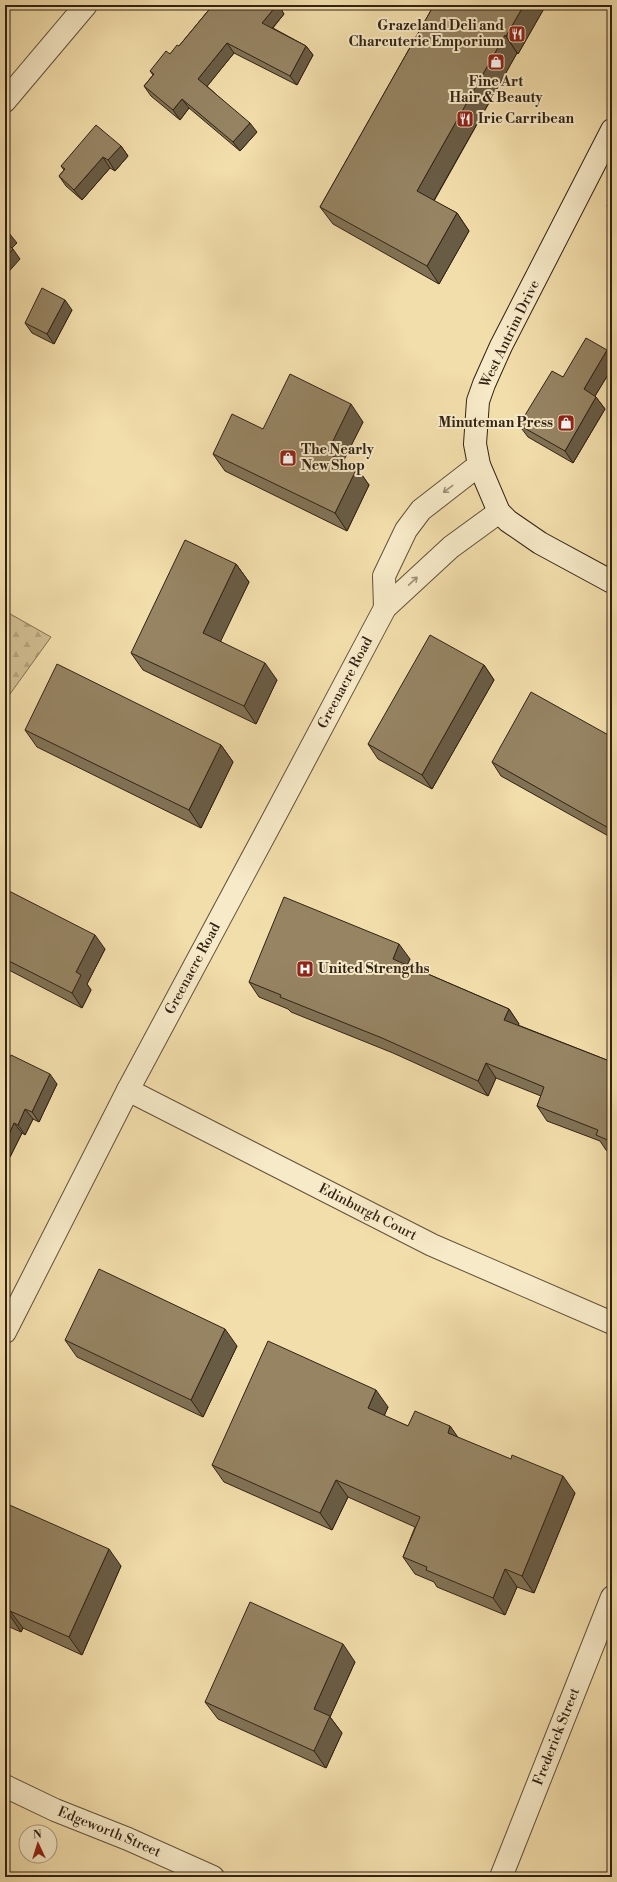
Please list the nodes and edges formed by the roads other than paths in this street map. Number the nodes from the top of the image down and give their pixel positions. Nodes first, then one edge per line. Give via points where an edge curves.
1 (86, 5) edge
2 (5, 101) edge
3 (612, 130) edge
4 (479, 465) junction
5 (499, 512) junction
6 (612, 582) edge
7 (385, 608) junction
8 (128, 1090) junction
9 (612, 1323) edge
10 (5, 1332) edge
11 (612, 1596) edge
12 (5, 1786) edge
13 (213, 1877) edge
14 (501, 1877) edge

1 - 2 street
3 - 4 street, West Antrim Drive via 484,384 478,401 476,425 475,444
4 - 5 street, West Antrim Drive
4 -> 7 street, Greenacre Road via 421,510 406,530 384,576
5 - 6 street, West Antrim Drive via 540,543
7 -> 5 street, Greenacre Road via 451,547
7 - 8 street, Greenacre Road
8 - 9 street, Edinburgh Court via 432,1245
8 - 10 street, Greenacre Road
11 - 14 street, Frederick Street
12 - 13 street, Edgeworth Street

